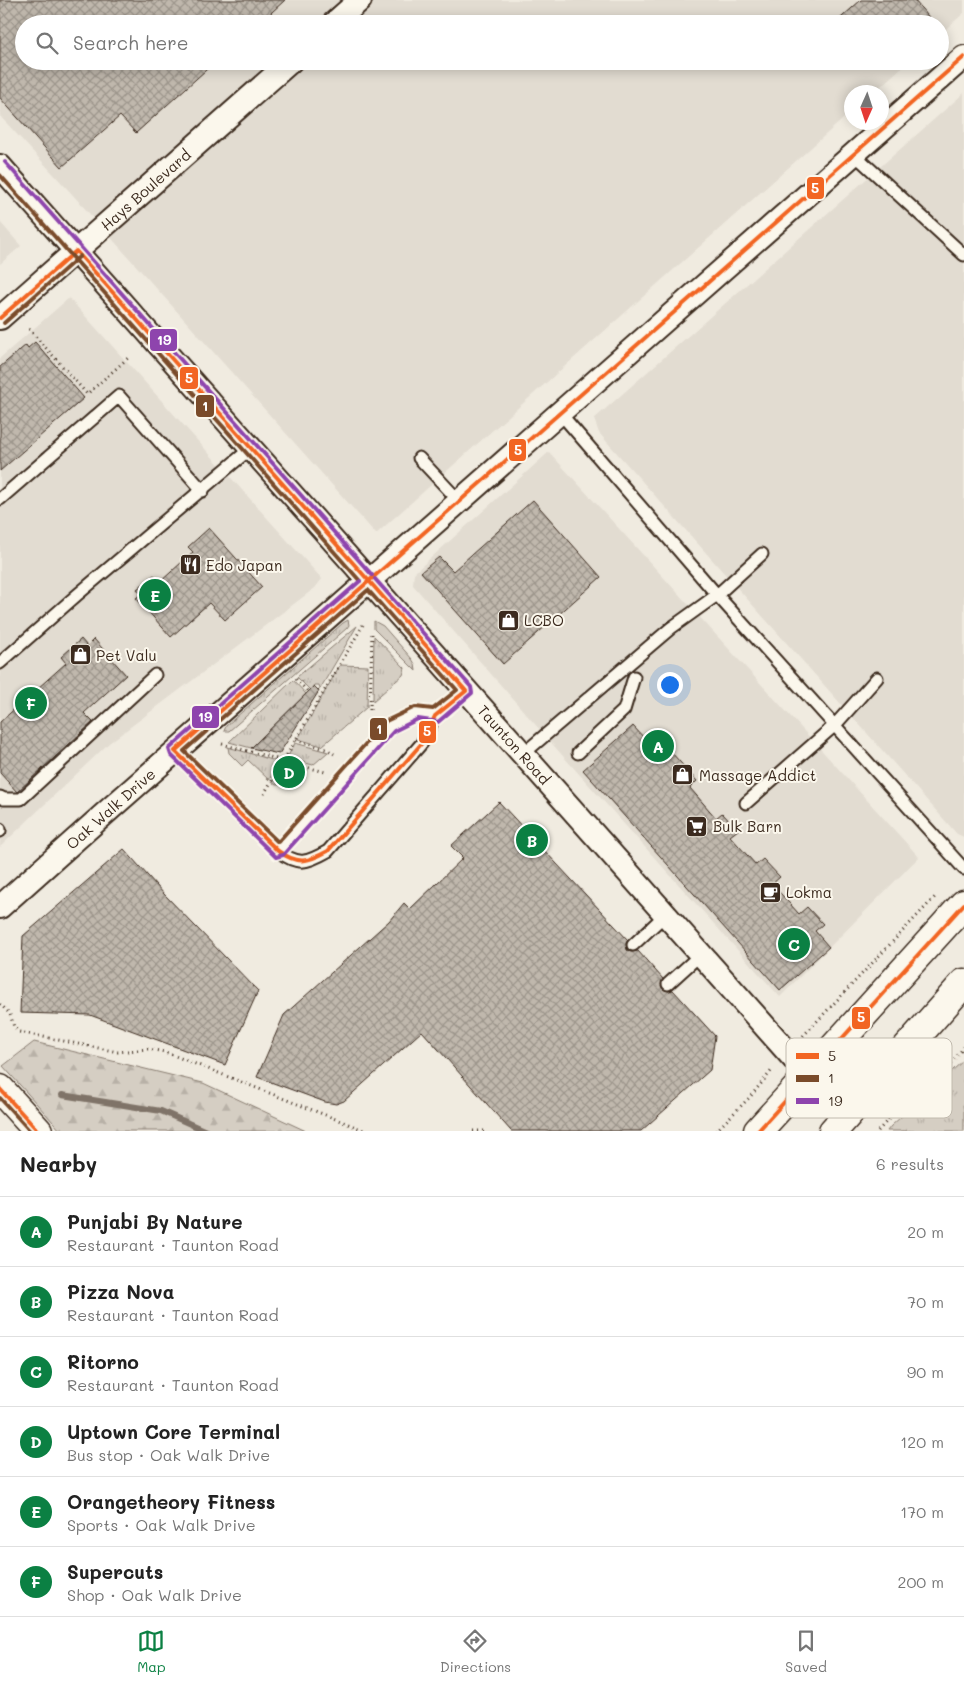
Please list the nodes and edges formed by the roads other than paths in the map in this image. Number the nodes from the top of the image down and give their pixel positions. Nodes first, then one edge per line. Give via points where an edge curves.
1 (360, 0) edge
2 (343, 15) edge
3 (964, 57) edge
4 (281, 70) edge
5 (854, 154) junction
6 (0, 166) edge
7 (76, 251) junction
8 (964, 255) edge
9 (0, 318) edge
10 (560, 413) junction
11 (251, 448) junction
12 (419, 458) dead end
13 (202, 491) junction
14 (0, 499) edge
15 (460, 502) junction
16 (762, 554) dead end
17 (370, 581) junction
18 (716, 595) junction
19 (0, 664) edge
20 (155, 675) dead end
21 (634, 677) dead end
22 (877, 678) dead end
23 (466, 691) junction
24 (434, 716) junction
25 (834, 725) junction
26 (175, 751) junction
27 (578, 753) dead end
28 (523, 754) junction
29 (0, 796) edge
30 (746, 803) dead end
31 (278, 851) junction
32 (963, 868) edge
33 (964, 904) edge
34 (0, 908) edge
35 (666, 914) junction
36 (633, 945) dead end
37 (701, 954) junction
38 (964, 983) edge
39 (668, 984) dead end
40 (843, 1038) edge
41 (915, 1038) edge
42 (786, 1050) edge
43 (0, 1089) edge
44 (786, 1101) edge
45 (845, 1118) edge
46 (38, 1131) edge
47 (758, 1131) edge
48 (833, 1131) edge

1 - 2 street
3 - 5 street, Oak Walk Drive
4 - 7 street, Hays Boulevard
5 - 8 lane
5 - 10 street, Oak Walk Drive
6 - 7 street, Taunton Road
7 - 9 street, Hays Boulevard
7 - 11 street, Taunton Road
10 - 15 street, Oak Walk Drive
10 - 18 lane
11 - 13 lane
11 - 17 street, Taunton Road
12 - 15 lane
13 - 14 lane via 119,396
13 - 19 lane
15 - 17 street, Oak Walk Drive
16 - 18 lane
17 - 23 street, Taunton Road
17 - 26 street, Oak Walk Drive
18 - 25 lane
18 - 28 lane via 672,628
20 - 29 lane via 20,799
21 - 27 lane via 624,710
22 - 25 lane
23 - 24 lane
23 - 28 street, Taunton Road
24 - 31 lane via 417,713 390,726
24 - 31 lane via 422,743 328,851 301,862
25 - 30 lane
25 - 32 lane
26 - 31 lane
26 - 34 street, Oak Walk Drive
28 - 35 street, Taunton Road
33 - 40 main road
35 - 36 lane
35 - 37 street, Taunton Road
37 - 39 lane
37 - 42 street, Taunton Road
38 - 41 main road
43 - 46 main road
44 - 47 main road
45 - 48 main road

